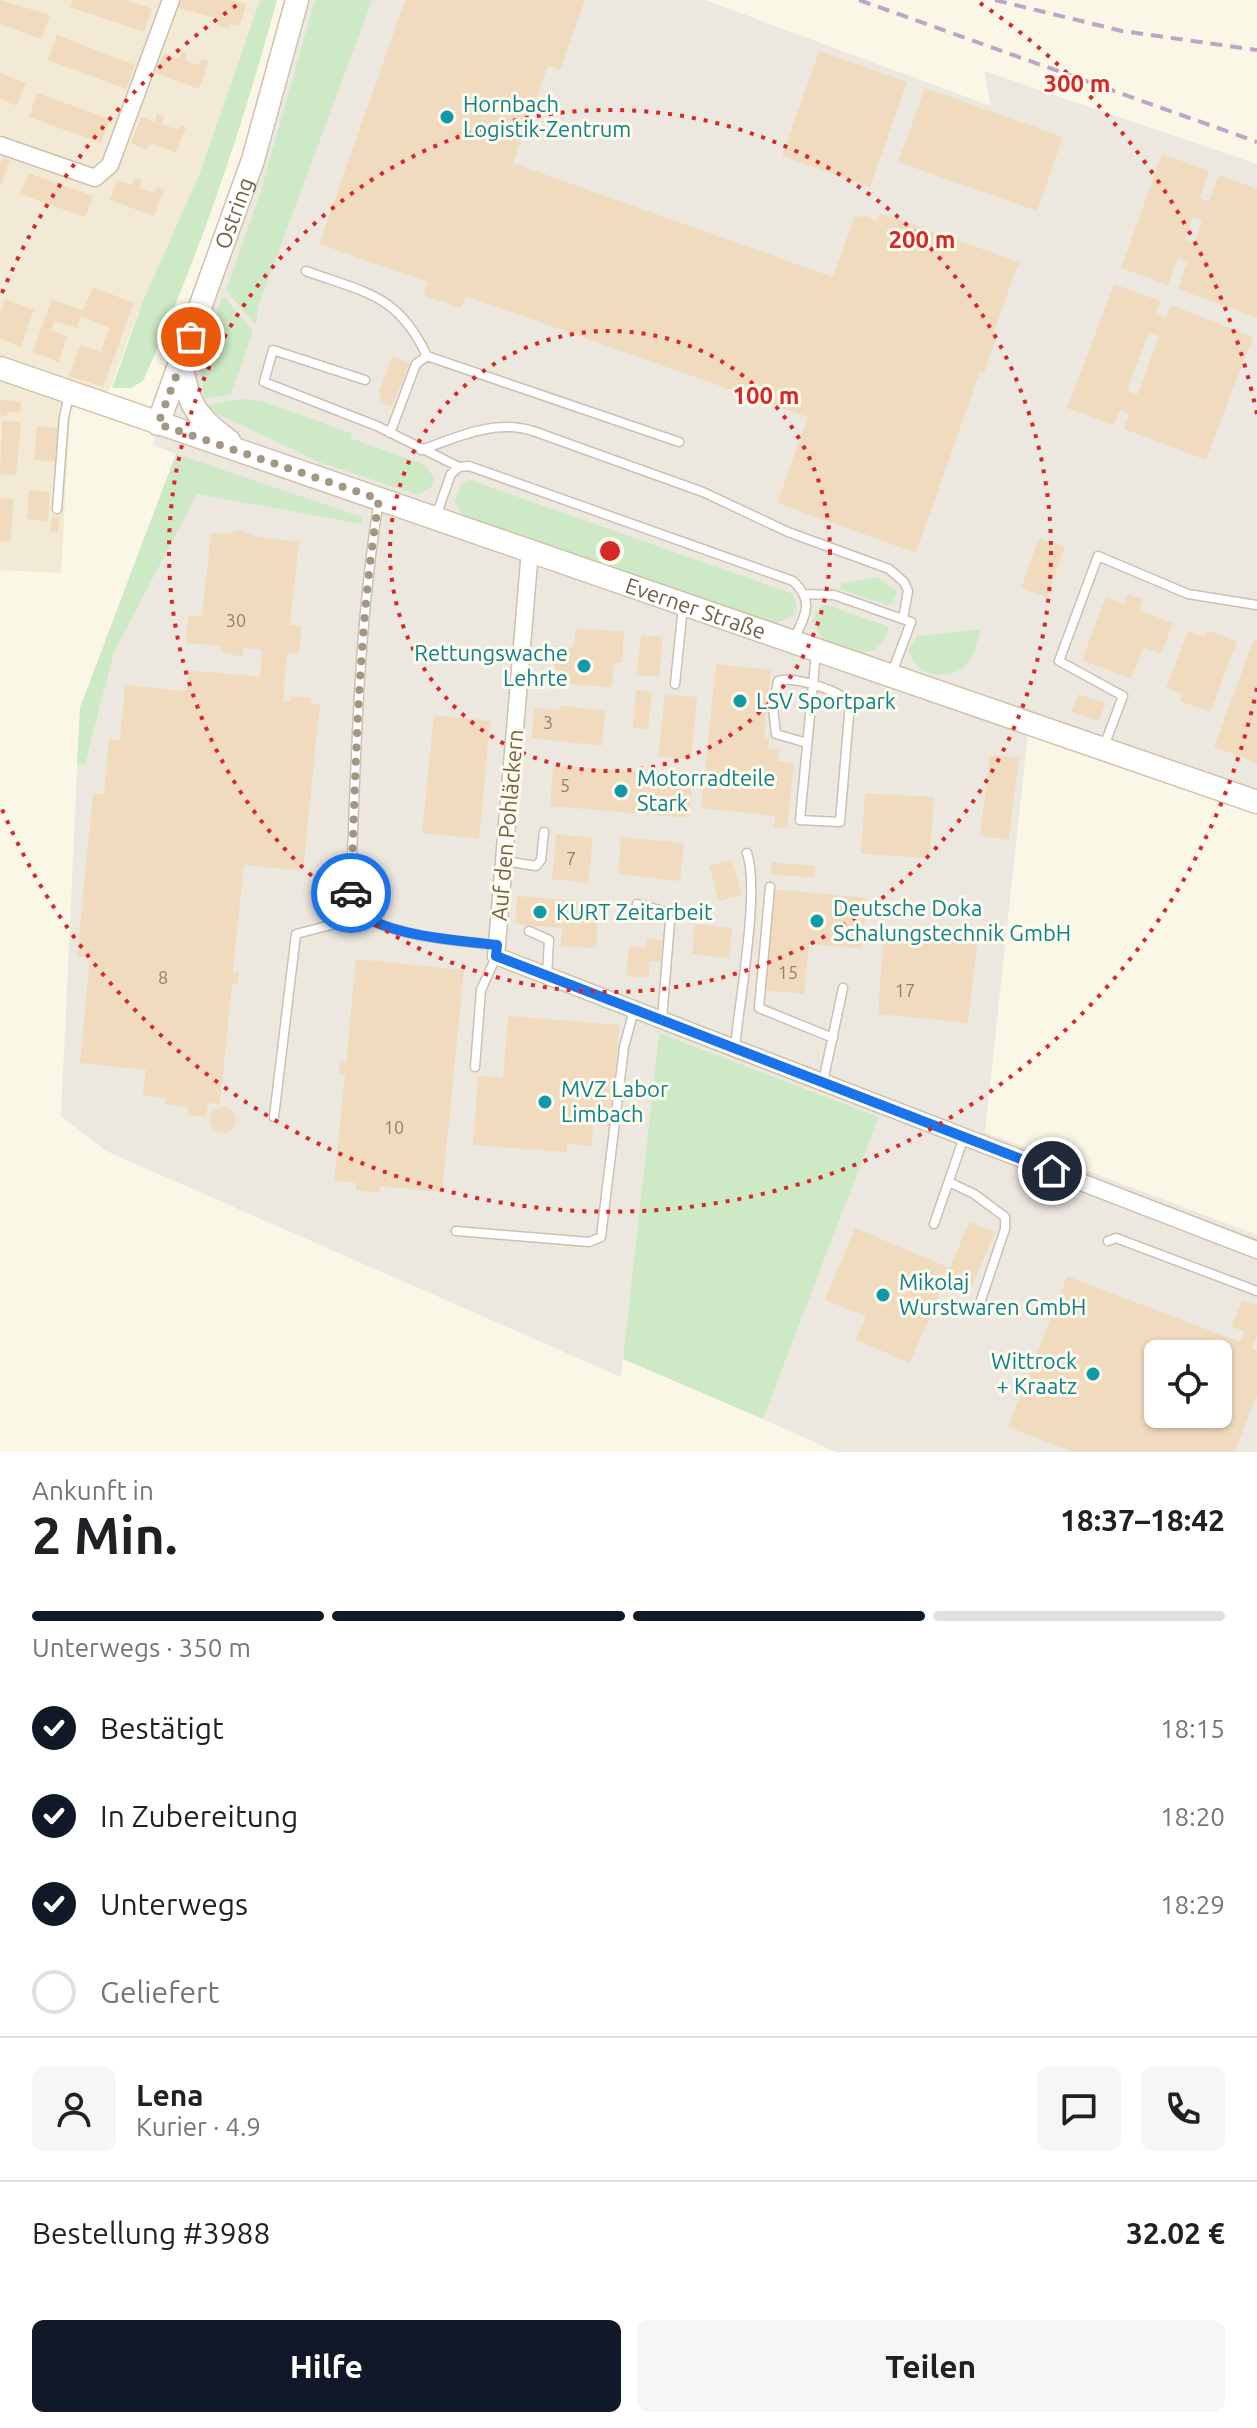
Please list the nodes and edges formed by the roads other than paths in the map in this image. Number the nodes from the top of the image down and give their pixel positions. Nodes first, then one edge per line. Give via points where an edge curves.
1 (171, 0) edge
2 (297, 0) edge
3 (0, 145) edge
4 (306, 271) dead end
5 (427, 356) junction
6 (181, 364) junction
7 (0, 368) edge
8 (365, 380) dead end
9 (70, 394) junction
10 (158, 424) junction
11 (390, 433) junction
12 (679, 442) dead end
13 (421, 450) junction
14 (249, 455) junction
15 (459, 467) junction
16 (379, 499) junction
17 (57, 509) dead end
18 (435, 518) junction
19 (530, 550) junction
20 (804, 594) junction
21 (684, 602) junction
22 (1257, 605) edge
23 (903, 619) junction
24 (794, 640) junction
25 (817, 648) junction
26 (892, 674) junction
27 (675, 684) dead end
28 (813, 687) junction
29 (807, 743) junction
30 (1104, 746) junction
31 (1257, 802) edge
32 (544, 832) dead end
33 (747, 853) dead end
34 (504, 861) junction
35 (770, 887) dead end
36 (637, 904) dead end
37 (362, 917) junction
38 (529, 931) dead end
39 (496, 951) junction
40 (547, 975) junction
41 (843, 988) dead end
42 (634, 1009) junction
43 (662, 1020) junction
44 (833, 1038) junction
45 (735, 1048) junction
46 (475, 1067) dead end
47 (823, 1082) junction
48 (274, 1117) dead end
49 (965, 1137) junction
50 (949, 1182) junction
51 (934, 1224) dead end
52 (456, 1231) dead end
53 (1108, 1241) dead end
54 (1257, 1250) edge
55 (1257, 1291) edge
56 (981, 1300) dead end

1 - 3 street via 110,165 95,178
2 - 6 street, Ostring via 253,160
4 - 5 lane via 387,301 413,325
5 - 11 lane via 416,364
5 - 12 lane
6 - 10 street, Ostring
6 - 14 street via 197,415
7 - 9 street, Everner Straße
8 - 11 lane via 273,350 264,382
9 - 10 street, Everner Straße
9 - 17 lane
10 - 14 street, Everner Straße
11 - 13 lane
13 - 15 lane
13 - 23 lane via 494,426 533,431 703,492 788,532 889,569 908,591
14 - 16 street, Everner Straße
15 - 18 lane via 451,474
15 - 20 lane via 469,466 793,581
16 - 18 street, Everner Straße
16 - 37 lane via 358,717 350,906
18 - 19 street, Everner Straße
19 - 21 street, Everner Straße
19 - 34 street, Auf den Pohläckern
20 - 23 lane via 834,595
20 - 24 lane via 807,611
21 - 24 street, Everner Straße
21 - 27 lane
22 - 30 lane via 1188,594 1098,556 1059,661 1123,696
23 - 26 lane via 911,622
24 - 25 street, Everner Straße
25 - 26 street, Everner Straße
25 - 28 lane
26 - 30 street, Everner Straße
28 - 29 lane
28 - 29 lane via 778,681 773,709 776,734
28 - 29 lane via 846,698 850,709 840,822 800,820
30 - 31 street, Everner Straße
32 - 34 lane via 536,866
33 - 45 lane via 748,920
34 - 39 street, Auf den Pohläckern
35 - 44 lane via 759,1008
36 - 43 lane via 664,911 670,921
37 - 39 lane
37 - 48 lane via 296,934
38 - 40 lane via 549,940
39 - 40 street
39 - 46 lane via 481,990
40 - 42 street
41 - 44 lane
42 - 43 street
42 - 52 lane via 624,1047 601,1237 589,1242
43 - 45 street
44 - 47 lane
45 - 47 street
47 - 49 street
49 - 50 lane
49 - 54 street
50 - 51 lane
50 - 56 lane via 1005,1217
53 - 55 lane via 1116,1238

